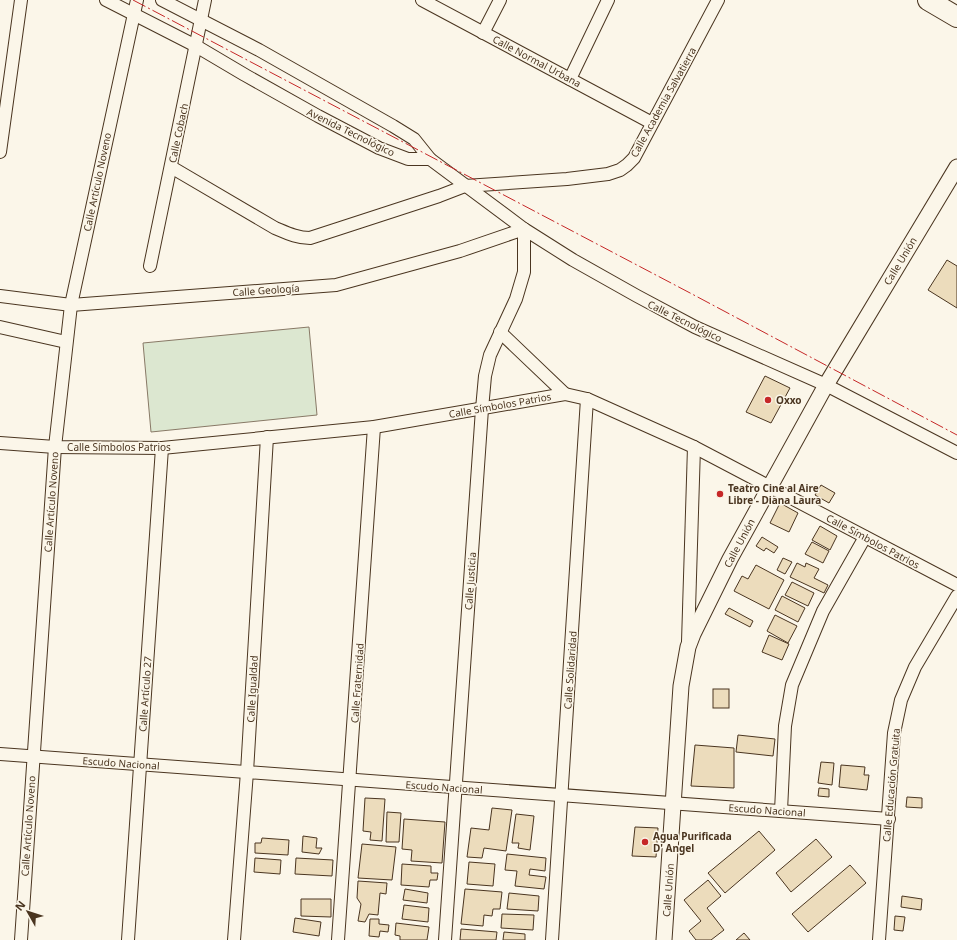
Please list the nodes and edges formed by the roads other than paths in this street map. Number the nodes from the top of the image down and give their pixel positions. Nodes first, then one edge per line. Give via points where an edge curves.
1 (21, 0) edge
2 (106, 0) edge
3 (137, 0) edge
4 (162, 0) edge
5 (205, 0) edge
6 (422, 0) edge
7 (500, 0) edge
8 (608, 0) edge
9 (718, 0) edge
10 (928, 0) edge
11 (134, 13) junction
12 (957, 17) edge
13 (201, 19) junction
14 (483, 33) junction
15 (196, 46) junction
16 (570, 79) junction
17 (652, 123) junction
18 (0, 152) edge
19 (430, 159) junction
20 (957, 166) edge
21 (171, 167) junction
22 (953, 182) edge
23 (465, 186) junction
24 (524, 229) junction
25 (150, 266) dead end
26 (0, 296) edge
27 (71, 305) junction
28 (0, 327) edge
29 (500, 332) junction
30 (66, 342) junction
31 (826, 385) junction
32 (566, 394) junction
33 (587, 399) junction
34 (482, 409) junction
35 (374, 427) junction
36 (267, 437) junction
37 (0, 443) edge
38 (55, 447) junction
39 (694, 447) junction
40 (162, 448) junction
41 (957, 454) edge
42 (770, 486) junction
43 (866, 537) junction
44 (957, 585) edge
45 (957, 596) edge
46 (688, 647) junction
47 (0, 754) edge
48 (32, 757) junction
49 (140, 765) junction
50 (247, 772) junction
51 (350, 780) junction
52 (456, 788) junction
53 (562, 796) junction
54 (674, 804) junction
55 (781, 811) junction
56 (889, 819) junction
57 (21, 940) edge
58 (128, 940) edge
59 (234, 940) edge
60 (338, 940) edge
61 (445, 940) edge
62 (552, 940) edge
63 (664, 940) edge
64 (879, 940) edge

1 - 18 street
2 - 11 street, Avenida Tecnológico
3 - 11 street, Calle Artículo Noveno
4 - 13 street
5 - 13 street, Calle Cobach
6 - 14 street, Calle Normal Urbana
7 - 14 street
8 - 16 street
9 - 17 street, Calle Academia Salvatierra
10 - 12 highway
11 - 15 street, Avenida Tecnológico
11 - 27 street, Calle Artículo Noveno
13 - 15 street, Calle Cobach
13 - 19 street via 393,126 414,139
14 - 16 street, Calle Normal Urbana
15 - 19 street, Avenida Tecnológico via 244,75 380,148 408,159
15 - 21 street, Calle Cobach
16 - 17 street, Calle Normal Urbana
17 - 23 street, Calle Academia Salvatierra via 634,158 620,170 584,177
19 - 23 street, Calle Tecnológico
20 - 22 street, Calle Unión
21 - 23 street, Calle Academia Salvatierra via 275,228 301,238 310,238
21 - 25 street, Calle Cobach
22 - 31 street, Calle Unión
23 - 24 street, Calle Tecnológico
24 - 27 street, Calle Geología via 460,251 336,285
24 - 29 street, Calle Justicia via 524,272 516,299
24 - 31 street, Calle Tecnológico via 573,260 695,327
26 - 27 street, Calle Geología
27 - 30 street, Calle Artículo Noveno
28 - 30 street
29 - 32 street
29 - 34 street, Calle Justicia via 490,355
30 - 38 street, Calle Artículo Noveno
31 - 41 street, Calle Tecnológico
31 - 42 street, Calle Unión
32 - 33 street, Calle Símbolos Patrios
32 - 34 street, Calle Símbolos Patrios
33 - 39 street, Calle Símbolos Patrios
33 - 53 street, Calle Solidaridad
34 - 35 street, Calle Símbolos Patrios
34 - 52 street, Calle Justicia
35 - 36 street, Calle Símbolos Patrios
35 - 51 street, Calle Fraternidad
36 - 40 street, Calle Símbolos Patrios
36 - 50 street, Calle Igualdad
37 - 38 street, Calle Símbolos Patrios
38 - 40 street, Calle Símbolos Patrios
38 - 48 street, Calle Artículo Noveno
39 - 42 street, Calle Símbolos Patrios
39 - 46 street
40 - 49 street, Calle Artículo 27
42 - 43 street, Calle Símbolos Patrios
42 - 46 street, Calle Unión via 699,620
43 - 44 street, Calle Símbolos Patrios
43 - 55 street via 823,611 792,685 786,726
45 - 56 street, Calle Educación Gratuita via 915,667 901,700 894,733
46 - 54 street, Calle Unión via 682,686
47 - 48 street, Escudo Nacional
48 - 49 street, Escudo Nacional
48 - 57 street, Calle Artículo Noveno
49 - 50 street, Escudo Nacional
49 - 58 street, Calle Artículo 27
50 - 51 street, Escudo Nacional
50 - 59 street, Calle Igualdad
51 - 52 street, Escudo Nacional
51 - 60 street, Calle Fraternidad
52 - 53 street, Escudo Nacional
52 - 61 street, Calle Justicia
53 - 54 street, Escudo Nacional
53 - 62 street, Calle Solidaridad
54 - 55 street, Escudo Nacional
54 - 63 street, Calle Unión
55 - 56 street, Escudo Nacional
56 - 64 street, Calle Educación Gratuita

